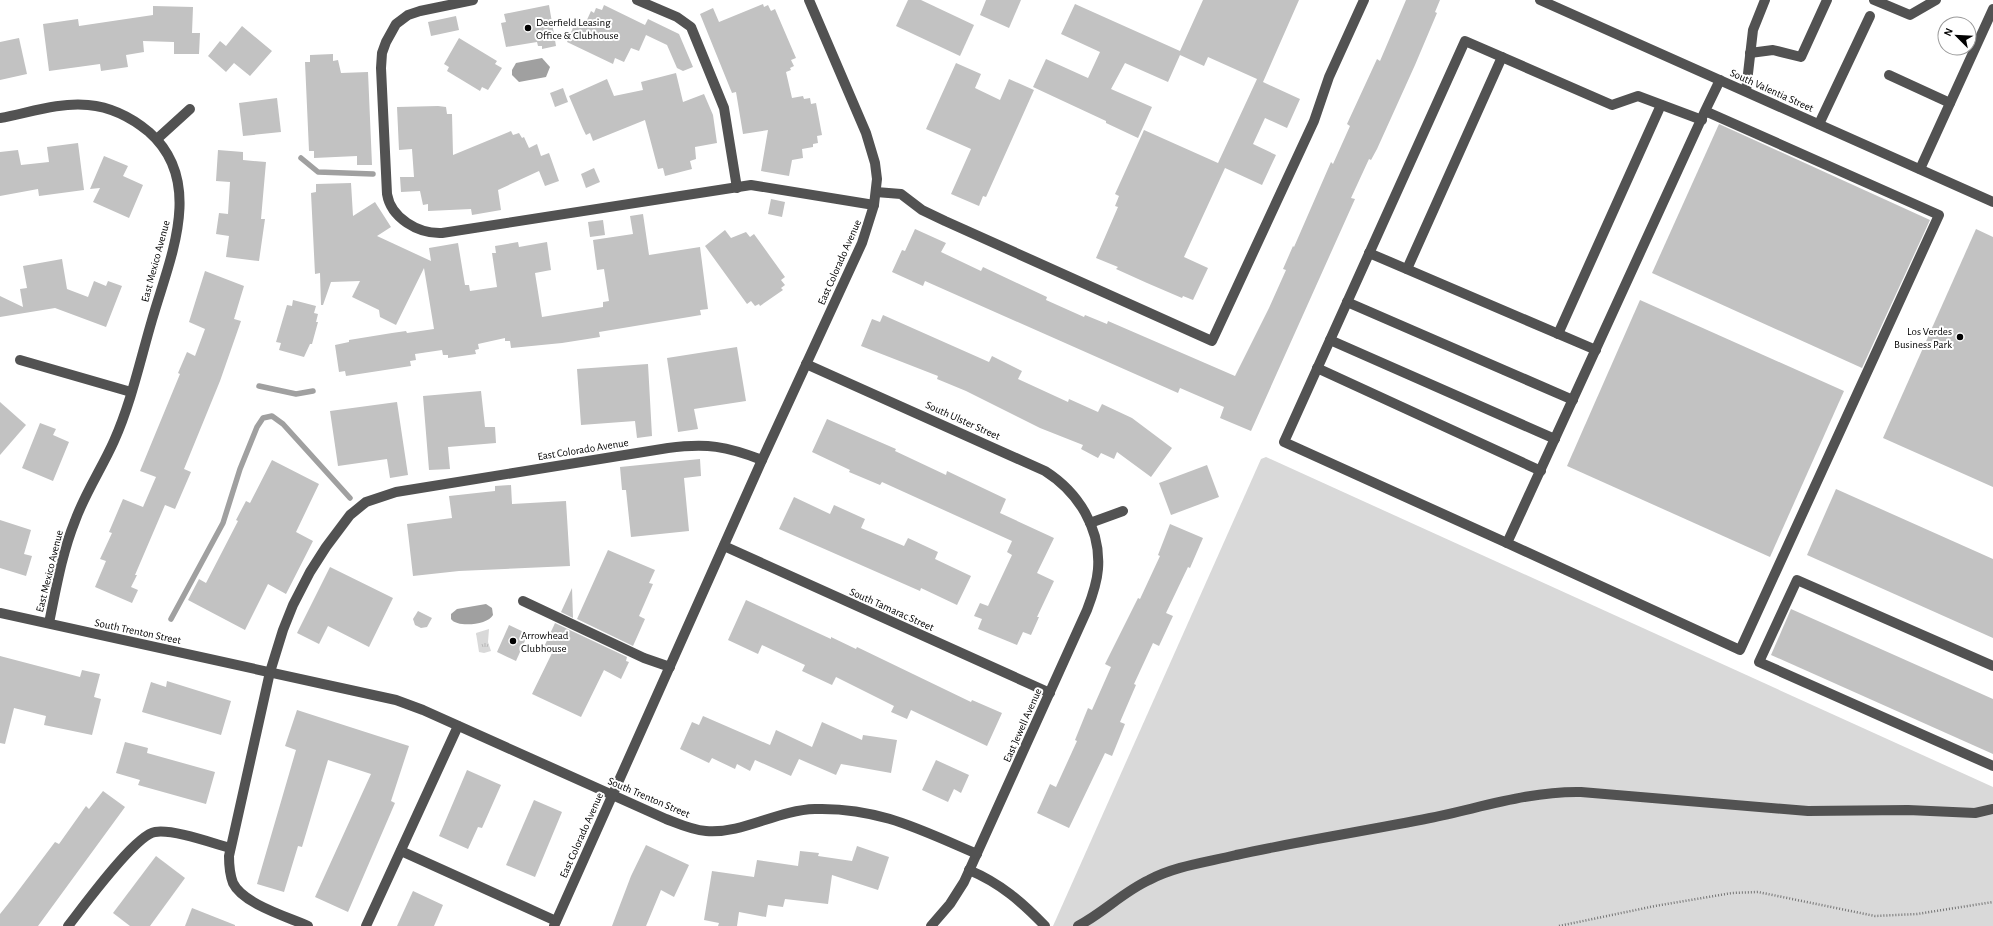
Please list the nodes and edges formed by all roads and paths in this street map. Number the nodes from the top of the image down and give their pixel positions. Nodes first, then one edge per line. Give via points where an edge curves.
1 (473, 0) edge
2 (637, 0) edge
3 (809, 0) edge
4 (1364, 0) edge
5 (1540, 0) edge
6 (1765, 0) edge
7 (1827, 0) edge
8 (1874, 0) edge
9 (1936, 0) edge
10 (1993, 9) edge
11 (1870, 16) dead end
12 (1750, 53) junction
13 (1502, 57) junction
14 (1889, 75) dead end
15 (1720, 80) junction
16 (1746, 91) junction
17 (1950, 103) junction
18 (1661, 105) junction
19 (190, 109) dead end
20 (1704, 115) junction
21 (0, 118) edge
22 (1820, 124) junction
23 (157, 139) junction
24 (1920, 169) junction
25 (737, 188) junction
26 (876, 192) junction
27 (1993, 202) edge
28 (874, 206) junction
29 (1369, 253) junction
30 (1407, 269) junction
31 (1347, 302) junction
32 (1558, 334) junction
33 (1330, 340) junction
34 (1596, 350) junction
35 (20, 360) dead end
36 (806, 364) junction
37 (1317, 368) junction
38 (131, 392) junction
39 (1573, 400) junction
40 (1555, 439) junction
41 (762, 460) junction
42 (1540, 471) junction
43 (1123, 511) dead end
44 (1090, 523) junction
45 (1507, 543) junction
46 (724, 546) junction
47 (523, 601) dead end
48 (0, 613) edge
49 (49, 623) junction
50 (1993, 666) edge
51 (670, 667) junction
52 (270, 672) junction
53 (1050, 693) junction
54 (458, 726) junction
55 (1993, 766) edge
56 (613, 795) junction
57 (1993, 809) edge
58 (230, 848) junction
59 (401, 852) junction
60 (977, 854) junction
61 (969, 870) junction
62 (1993, 902) edge
63 (555, 923) edge
64 (932, 925) edge
65 (68, 926) edge
66 (308, 926) edge
67 (366, 926) edge
68 (1044, 926) edge
69 (1078, 926) edge
70 (1560, 926) edge

1 - 25 street via 420,11 405,17 393,29 382,53 387,194 393,211 400,218 425,231 442,233
2 - 25 street via 677,17 691,27 724,108
3 - 26 street, East Colorado Avenue via 871,146 876,170
4 - 26 street via 1311,128 1212,341 926,212 901,194
5 - 15 street, South Valentia Street
6 - 12 street via 1753,30
7 - 12 street via 1801,57 1774,50
8 - 9 street via 1910,15
10 - 17 street
11 - 22 street
12 - 16 street
13 - 18 street via 1612,105 1638,96
13 - 29 street via 1465,41
13 - 30 street
14 - 17 street
15 - 16 street, South Valentia Street
15 - 20 street
16 - 22 street, South Valentia Street
17 - 24 street
18 - 20 street
18 - 32 street
19 - 23 street
20 - 34 street
20 - 45 street via 1939,215 1760,607 1740,650
21 - 23 street, East Mexico Avenue via 63,106 102,107 118,112 139,124
22 - 24 street, South Valentia Street
23 - 38 street, East Mexico Avenue via 166,151 178,178 181,196 180,215
24 - 27 street, South Valentia Street
25 - 28 street via 751,185 766,186
26 - 28 street, East Colorado Avenue
28 - 36 street, East Colorado Avenue via 862,243
29 - 30 street
29 - 31 street
30 - 32 street
31 - 33 street
31 - 39 street
32 - 34 street
33 - 37 street
33 - 40 street
34 - 39 street
35 - 38 street
36 - 41 street, East Colorado Avenue
36 - 44 street, South Ulster Street via 1045,471 1074,495
37 - 42 street
37 - 45 street via 1284,442
38 - 49 street, East Mexico Avenue via 115,439 74,522
39 - 40 street
40 - 42 street
41 - 46 street, East Colorado Avenue
41 - 52 street, East Colorado Avenue via 726,448 696,445 622,454 476,478 389,494 366,502 350,515 326,547 299,592 283,630
42 - 45 street
43 - 44 street
44 - 53 street, East Jewell Avenue via 1098,554 1096,583 1087,610
46 - 51 street, East Colorado Avenue
46 - 53 street, South Tamarac Street
47 - 51 street via 644,658
48 - 49 street, South Trenton Street
49 - 52 street, South Trenton Street
50 - 55 street via 1797,580 1759,662
51 - 56 street, East Colorado Avenue
52 - 54 street, South Trenton Street via 396,700
52 - 58 street
53 - 60 street, East Jewell Avenue
54 - 56 street, South Trenton Street
54 - 59 street
56 - 60 street, South Trenton Street via 677,823 707,831 724,831 775,815 801,810 857,811 902,822
56 - 63 street, East Colorado Avenue
57 - 69 street via 1969,813 1908,810 1808,811 1581,792 1544,793 1429,818 1314,838 1171,872 1149,879
58 - 65 street via 176,834 150,833 130,851
58 - 66 street via 231,877 242,894
59 - 63 street
59 - 67 street
60 - 61 street, East Jewell Avenue
61 - 64 street, East Jewell Avenue via 958,893
61 - 68 street via 1007,891
62 - 70 path via 1917,914 1875,916 1758,892 1732,893

